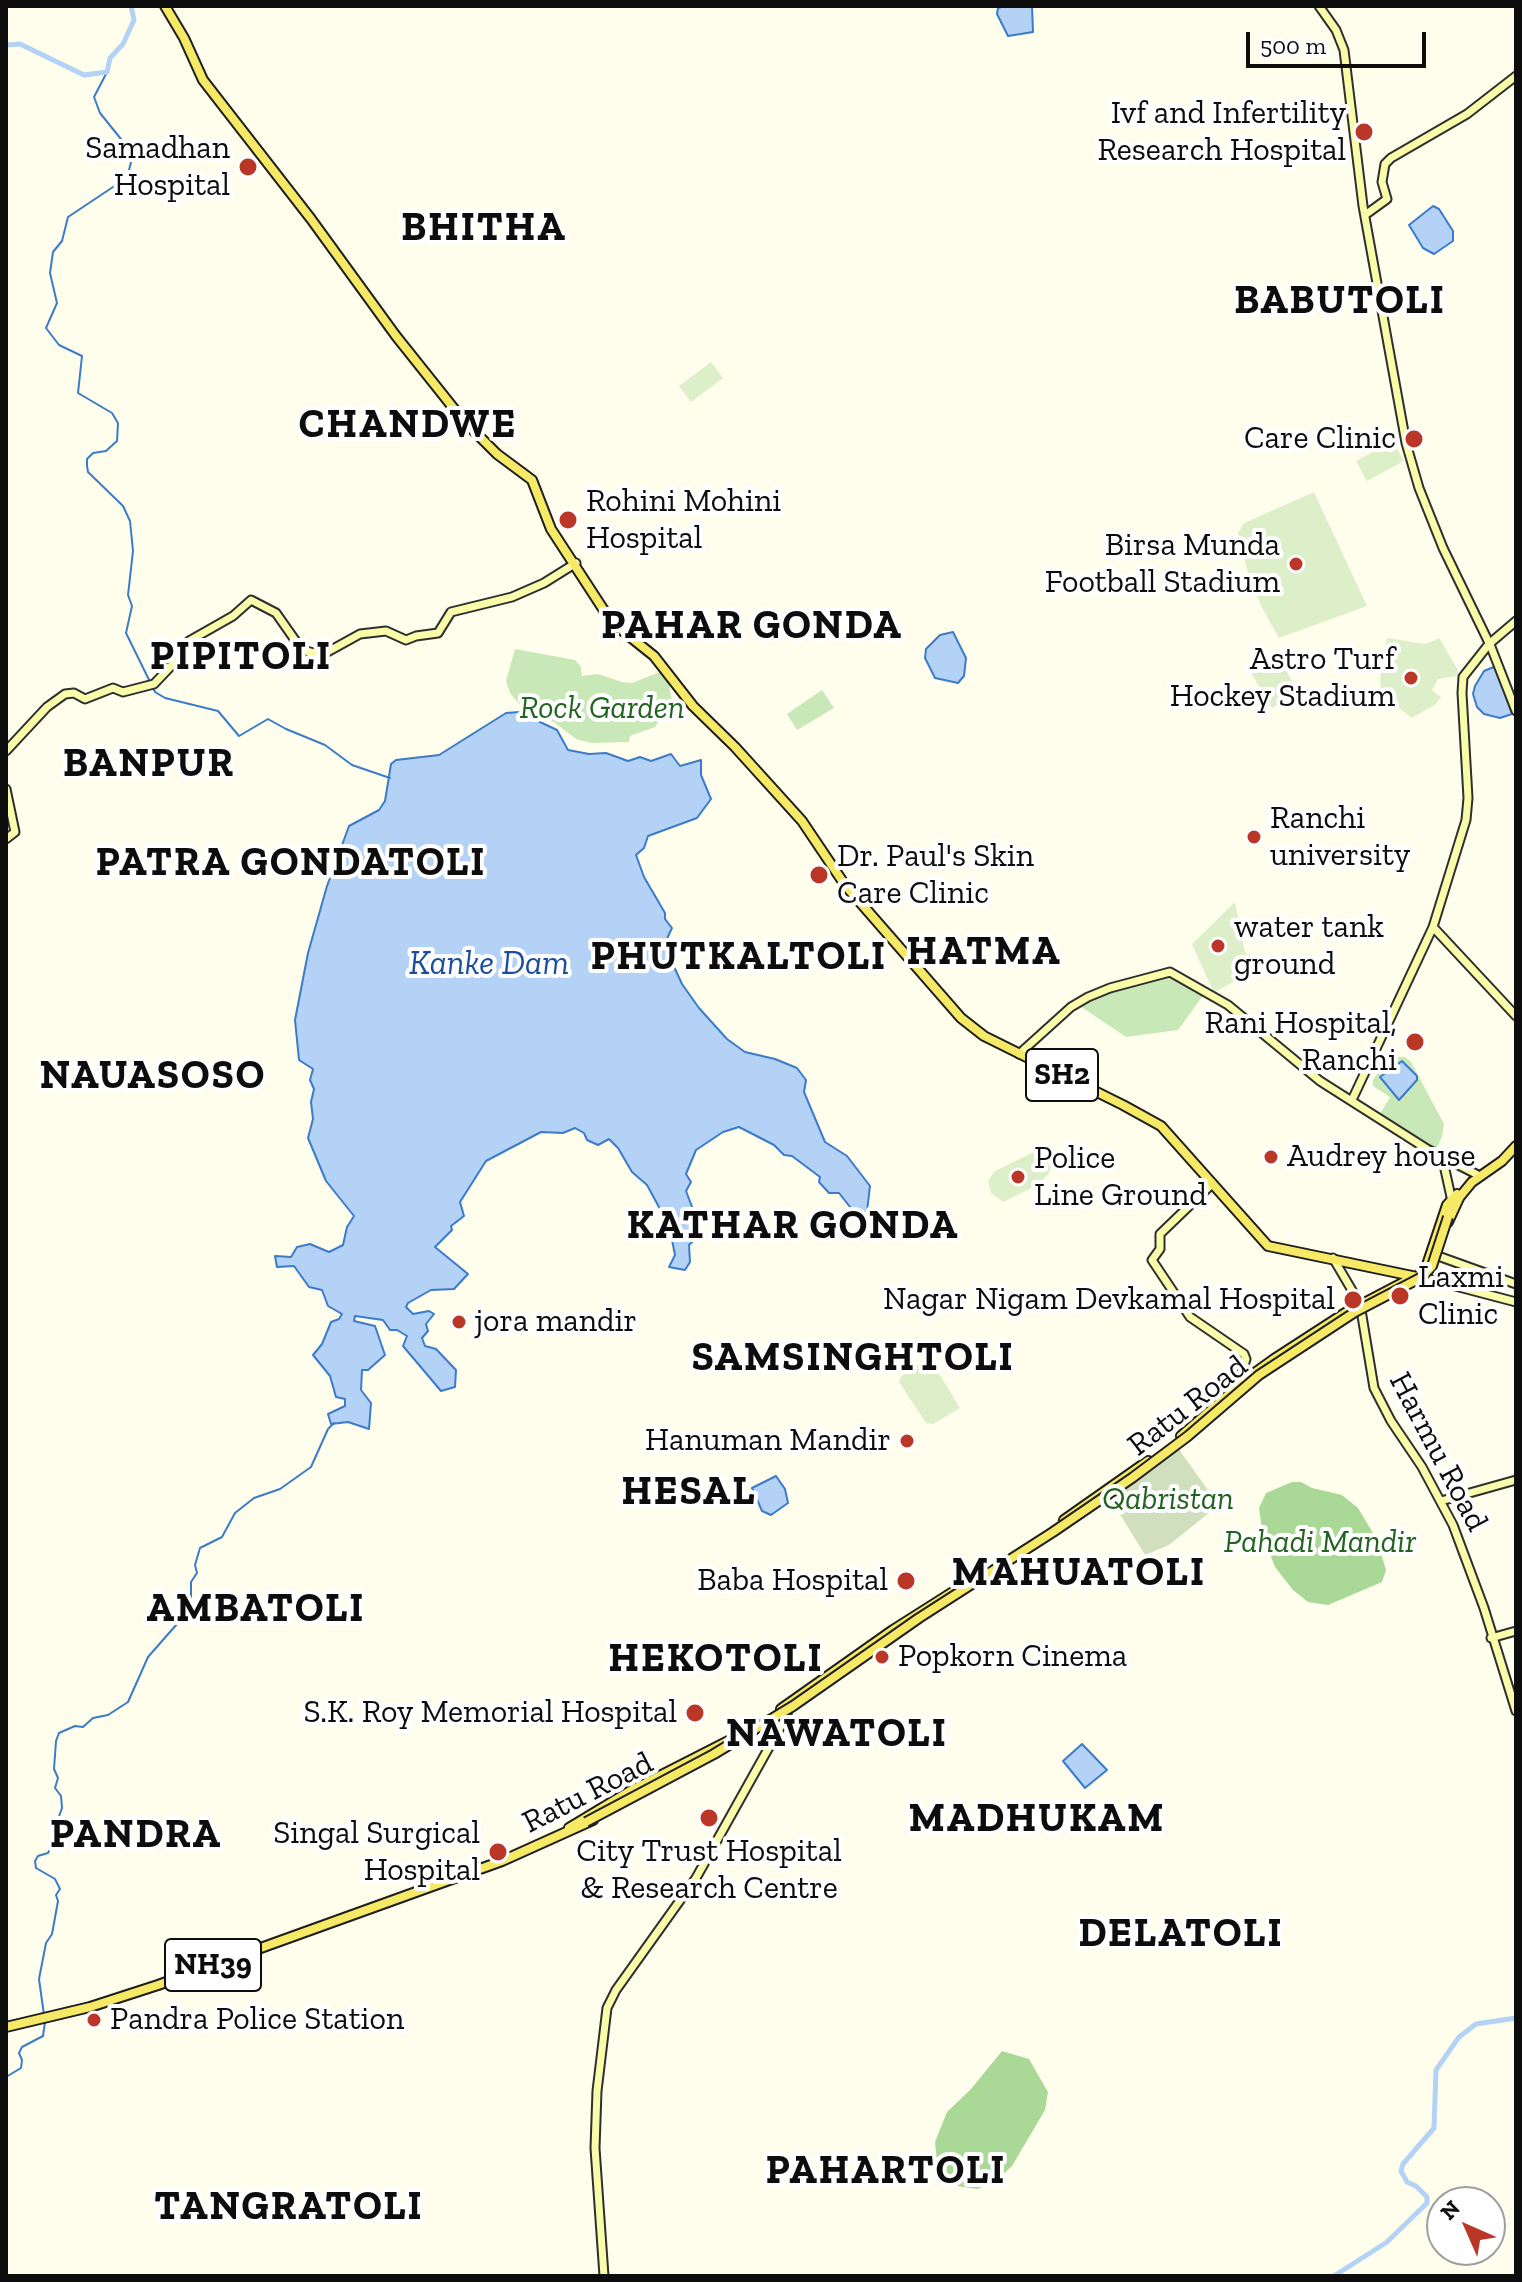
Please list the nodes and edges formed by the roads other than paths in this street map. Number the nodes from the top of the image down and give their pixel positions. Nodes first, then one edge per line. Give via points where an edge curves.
1 (167, 6) edge
2 (1319, 6) edge
3 (1516, 76) edge
4 (1365, 215) junction
5 (575, 564) junction
6 (1516, 623) edge
7 (1488, 648) junction
8 (1516, 711) edge
9 (6, 751) edge
10 (6, 789) edge
11 (6, 839) edge
12 (1435, 927) junction
13 (1516, 1016) edge
14 (1020, 1052) junction
15 (1353, 1101) junction
16 (1516, 1146) edge
17 (1438, 1155) junction
18 (1478, 1175) junction
19 (1212, 1184) junction
20 (1456, 1196) junction
21 (1438, 1256) junction
22 (1337, 1260) junction
23 (1423, 1277) junction
24 (1516, 1284) edge
25 (1516, 1302) edge
26 (1362, 1307) junction
27 (1245, 1377) junction
28 (1516, 1480) edge
29 (1442, 1501) junction
30 (1516, 1631) edge
31 (1493, 1637) junction
32 (1516, 1701) edge
33 (788, 1708) junction
34 (1516, 1711) edge
35 (581, 1823) junction
36 (52, 2014) junction
37 (6, 2026) edge
38 (603, 2276) edge

1 - 5 main road, SH2 via 203,80 459,416 532,480 551,529
2 - 4 street via 1344,50
3 - 4 street via 1467,114 1388,160 1382,182 1387,199
4 - 7 street via 1416,479
5 - 9 street via 512,597 451,612 438,633 406,640 386,631 365,633 322,655 302,650 275,612 251,600 188,641 150,685 124,692 114,688 85,699 65,694
5 - 14 main road, SH2 via 614,622 654,656 693,706 802,821 845,885 952,1010 977,1032
6 - 7 street
7 - 8 street
7 - 12 street via 1464,688 1470,816
10 - 11 street via 15,831
12 - 13 street
12 - 15 street
14 - 15 street via 1088,997 1170,972 1221,1000 1320,1081
14 - 19 main road, SH2 via 1153,1121
14 - 22 main road, SH2 via 1158,1118 1272,1243
15 - 17 street
16 - 18 main road
17 - 18 street
17 - 20 street
18 - 20 main road
19 - 22 main road, SH2 via 1268,1246
19 - 27 street via 1160,1234 1160,1248 1152,1260 1190,1317 1244,1354
20 - 21 main road
20 - 23 main road via 1440,1222
20 - 35 main road, bridge via 1432,1266 1422,1277 1355,1312 1259,1375 1132,1478 793,1706
21 - 23 main road
21 - 24 street
22 - 23 main road, SH2
22 - 26 street
23 - 25 street
23 - 26 main road
26 - 27 main road, Ratu Road
26 - 29 street, Harmu Road via 1377,1389
26 - 33 main road, Ratu Road via 1256,1381 1183,1444 1126,1484
27 - 33 main road, Ratu Road via 1183,1435 1134,1471 893,1630
28 - 29 street
29 - 31 street, Harmu Road
30 - 31 street
31 - 32 street, Harmu Road
31 - 34 street, Harmu Road
33 - 35 main road, Ratu Road
33 - 38 street via 698,1872 607,2008 595,2148
35 - 36 main road, Ratu Road via 400,1895
35 - 36 main road, Ratu Road / NH39 via 502,1861 372,1908 158,1985
36 - 37 main road, Ratu Road

